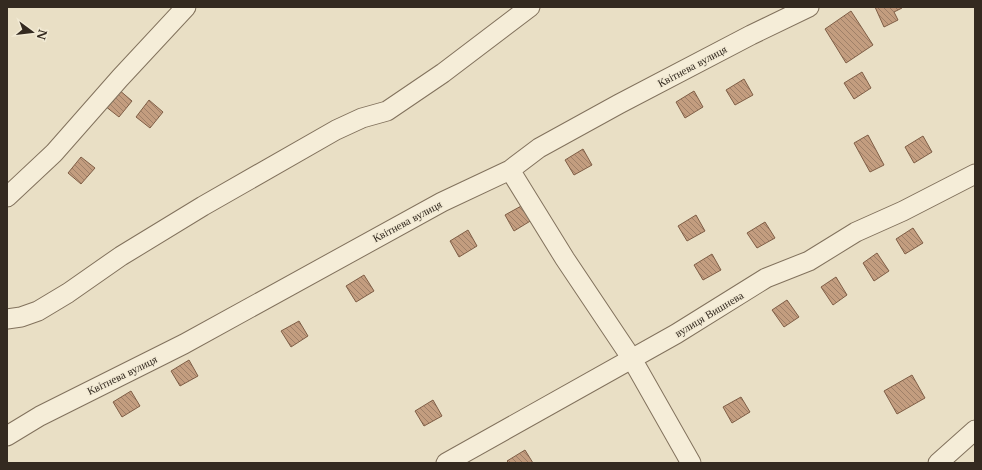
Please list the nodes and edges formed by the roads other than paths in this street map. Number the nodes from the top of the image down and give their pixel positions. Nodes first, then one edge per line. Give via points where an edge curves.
1 (186, 7) edge
2 (530, 7) edge
3 (809, 7) edge
4 (510, 170) junction
5 (975, 174) edge
6 (7, 197) edge
7 (7, 319) edge
8 (632, 359) junction
9 (975, 430) edge
10 (7, 436) edge
11 (446, 463) edge
12 (691, 463) edge
13 (938, 463) edge

1 - 6 street via 54,153
2 - 7 street via 443,73 387,111 362,118 336,130 121,256 38,311 20,318
3 - 4 street, Квітнева вулиця via 538,148
4 - 8 street
4 - 10 street, Квітнева вулиця via 442,202 184,344 40,416
5 - 8 street, вулиця Вишнева via 856,232 809,261 766,278
8 - 11 street, вулиця Вишнева
8 - 12 street
9 - 13 street

